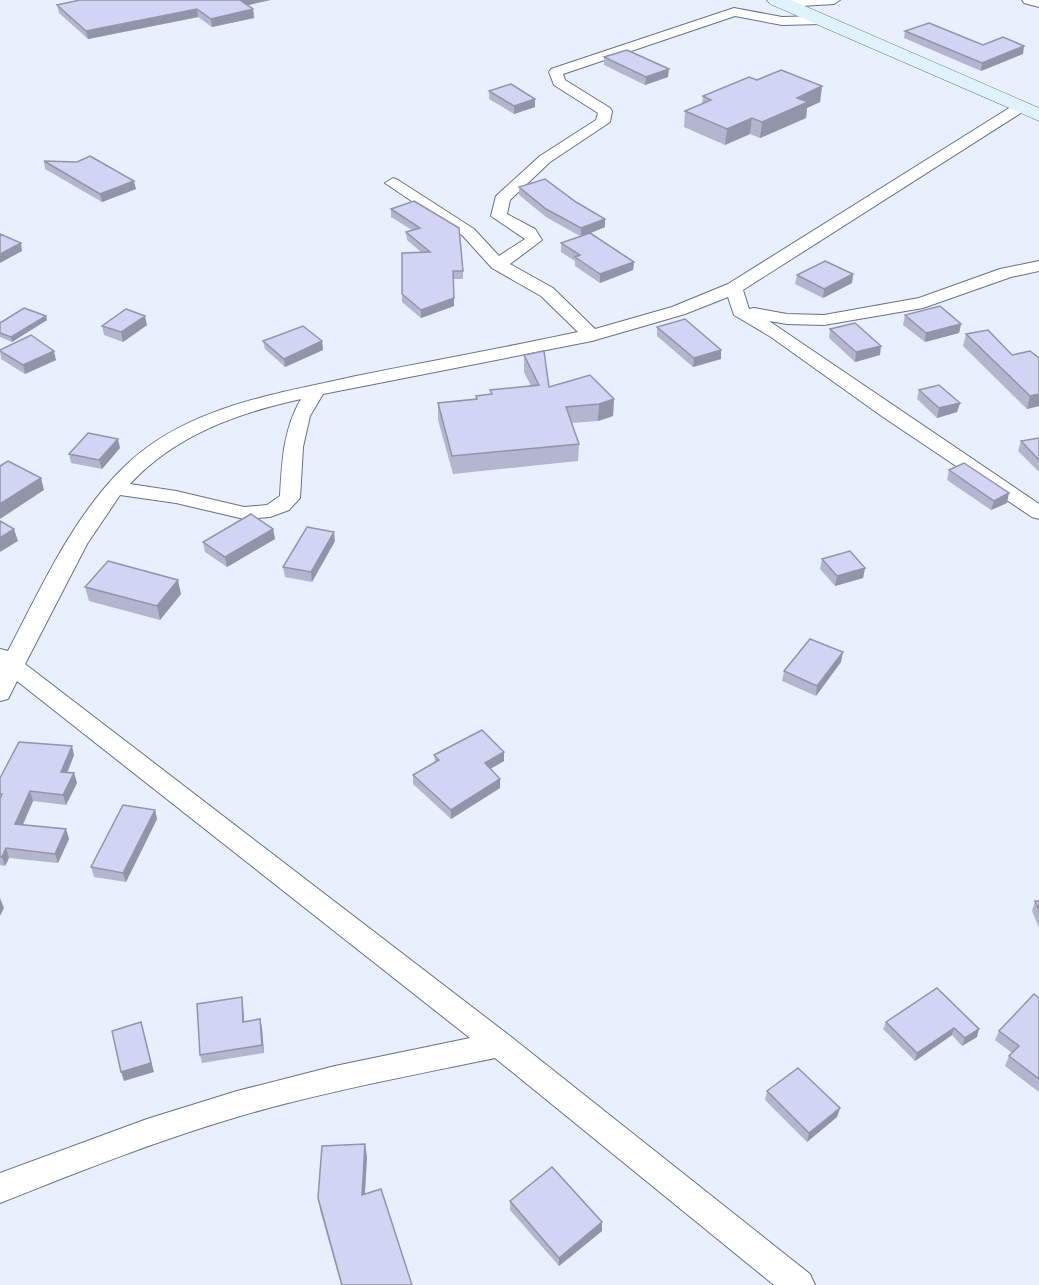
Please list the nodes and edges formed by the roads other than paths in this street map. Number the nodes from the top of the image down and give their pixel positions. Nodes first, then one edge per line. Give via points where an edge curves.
1 (834, 0) edge
2 (1028, 0) edge
3 (781, 2) edge
4 (1039, 3) edge
5 (821, 20) junction
6 (1019, 108) junction
7 (1039, 115) edge
8 (393, 183) dead end
9 (498, 264) junction
10 (1039, 266) edge
11 (734, 288) junction
12 (699, 305) junction
13 (740, 311) junction
14 (824, 320) junction
15 (777, 333) junction
16 (592, 336) junction
17 (316, 390) junction
18 (115, 489) junction
19 (1039, 513) edge
20 (6, 661) edge
21 (0, 693) edge
22 (500, 1045) junction
23 (0, 1188) edge
24 (799, 1285) edge

1 - 3 street
2 - 4 street
3 - 5 street
5 - 6 street
5 - 9 street via 782,21 734,12 556,72 559,82 605,111 603,122 545,159 502,199 499,216 529,232 534,240
6 - 7 street
6 - 11 street
8 - 9 street via 468,232
9 - 16 street via 547,292
10 - 14 street via 1006,273 923,303
11 - 12 street
11 - 13 street
12 - 13 street
12 - 16 street
13 - 14 street via 787,320
13 - 15 street
14 - 15 street
15 - 19 street
16 - 17 street
17 - 18 street via 231,413 179,435 147,456
17 - 18 street via 301,416 293,447 290,498 282,506 257,514 244,513 176,497
18 - 20 street via 70,553
20 - 21 street
20 - 22 street
22 - 23 street via 355,1074 238,1104 136,1136
22 - 24 street

